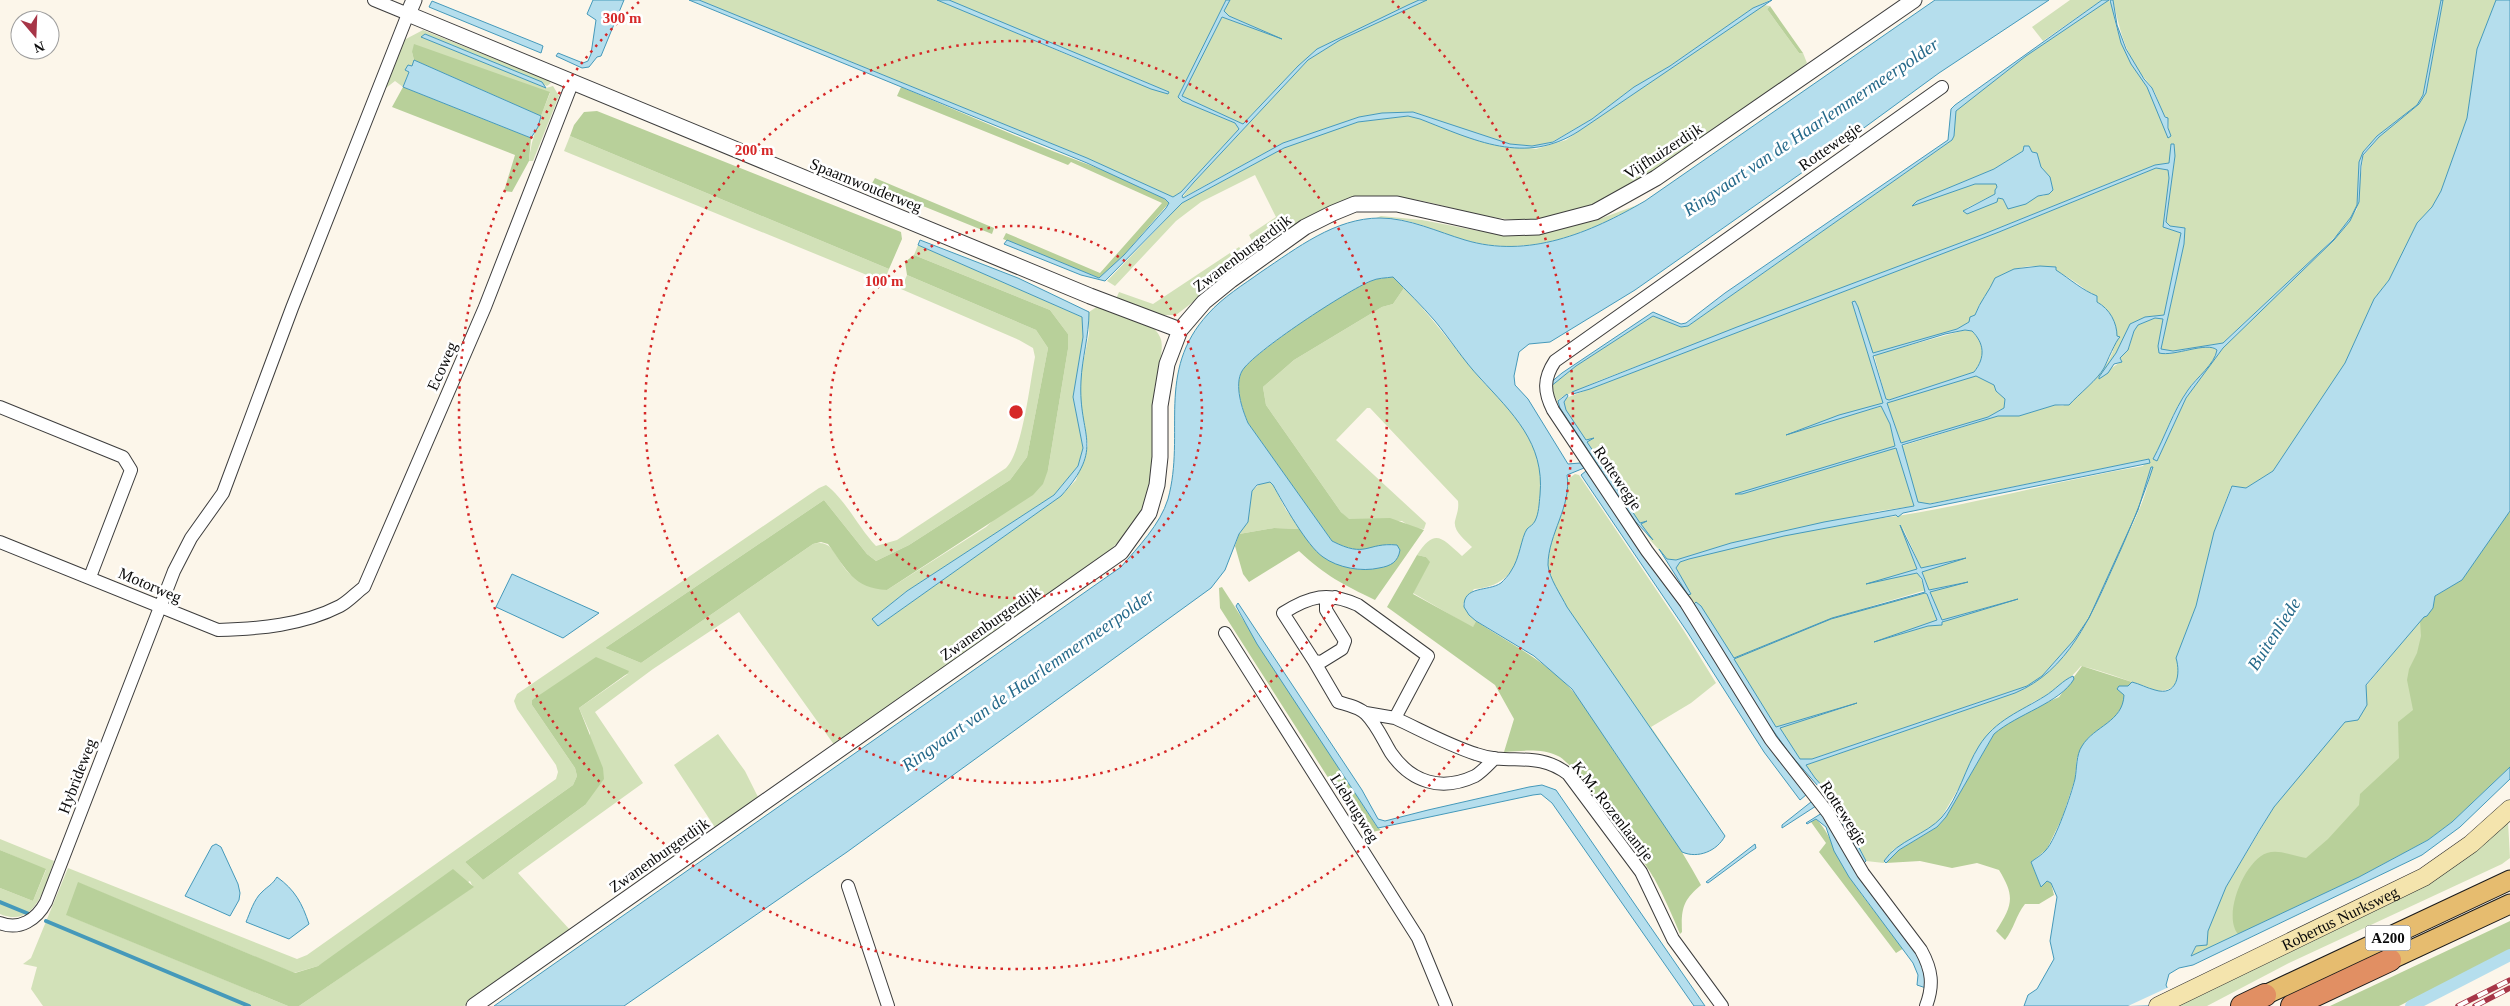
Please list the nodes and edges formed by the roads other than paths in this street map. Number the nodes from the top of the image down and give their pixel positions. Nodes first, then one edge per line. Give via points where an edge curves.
1 (374, 0) edge
2 (414, 0) edge
3 (1914, 0) edge
4 (408, 14) junction
5 (573, 81) junction
6 (1942, 86) dead end
7 (1397, 204) joint
8 (1180, 330) junction
9 (0, 407) edge
10 (1, 544) edge
11 (90, 577) junction
12 (1335, 597) junction
13 (159, 608) junction
14 (293, 622) joint
15 (1225, 632) dead end
16 (1314, 661) junction
17 (1366, 713) junction
18 (1395, 718) junction
19 (1495, 758) junction
20 (2510, 809) edge
21 (2510, 880) edge
22 (848, 886) dead end
23 (2510, 904) edge
24 (0, 923) edge
25 (2390, 960) joint
26 (2266, 995) joint
27 (474, 1006) edge
28 (888, 1006) edge
29 (1446, 1006) edge
30 (1722, 1006) edge
31 (1926, 1006) edge
32 (2158, 1006) edge
33 (2242, 1006) edge
34 (2292, 1006) edge

1 - 4 street, Spaarnwouderweg
2 - 4 street
3 - 7 street, Vijfhuizerdijk via 1656,178 1595,212 1538,227 1504,228
4 - 5 street, Spaarnwouderweg
4 - 13 street, Hybrideweg via 223,493 191,538
5 - 8 street, Spaarnwouderweg via 1090,296
5 - 14 street, Ecoweg via 485,308 364,586 340,606
6 - 31 street, Rottewegje via 1555,362 1547,372 1544,385 1552,410 1686,603 1771,740 1828,813 1864,873 1921,950 1932,980
7 - 8 street, Zwanenburgerdijk via 1355,204 1306,227 1204,302
8 - 27 street, Zwanenburgerdijk via 1167,364 1160,406 1157,485 1149,513 1121,552
9 - 11 street via 123,457 131,470
10 - 11 street, Motorweg
11 - 13 street, Motorweg
12 - 16 street via 1326,602 1326,610 1344,641 1342,649 1321,662
12 - 16 street, K.M. Rozenlaantje via 1302,601 1283,613
12 - 18 street, K.M. Rozenlaantje via 1358,605 1428,656
13 - 14 street, Motorweg via 218,630 252,630
13 - 24 street, Hybrideweg via 40,914 17,925
15 - 29 street, Liebrugweg via 1418,938
16 - 17 street, K.M. Rozenlaantje via 1338,702
17 - 18 street, K.M. Rozenlaantje
17 - 19 street via 1401,766 1417,779 1435,783 1455,781 1475,775
18 - 19 street, K.M. Rozenlaantje via 1476,754
19 - 30 street, K.M. Rozenlaantje via 1539,760 1554,764 1568,774 1641,872 1673,939
20 - 32 main road, Robertus Nurksweg via 2471,844 2424,877
21 - 26 main road, A200
22 - 28 street
23 - 25 main road, A200
25 - 34 highway, A200
26 - 33 highway, A200

